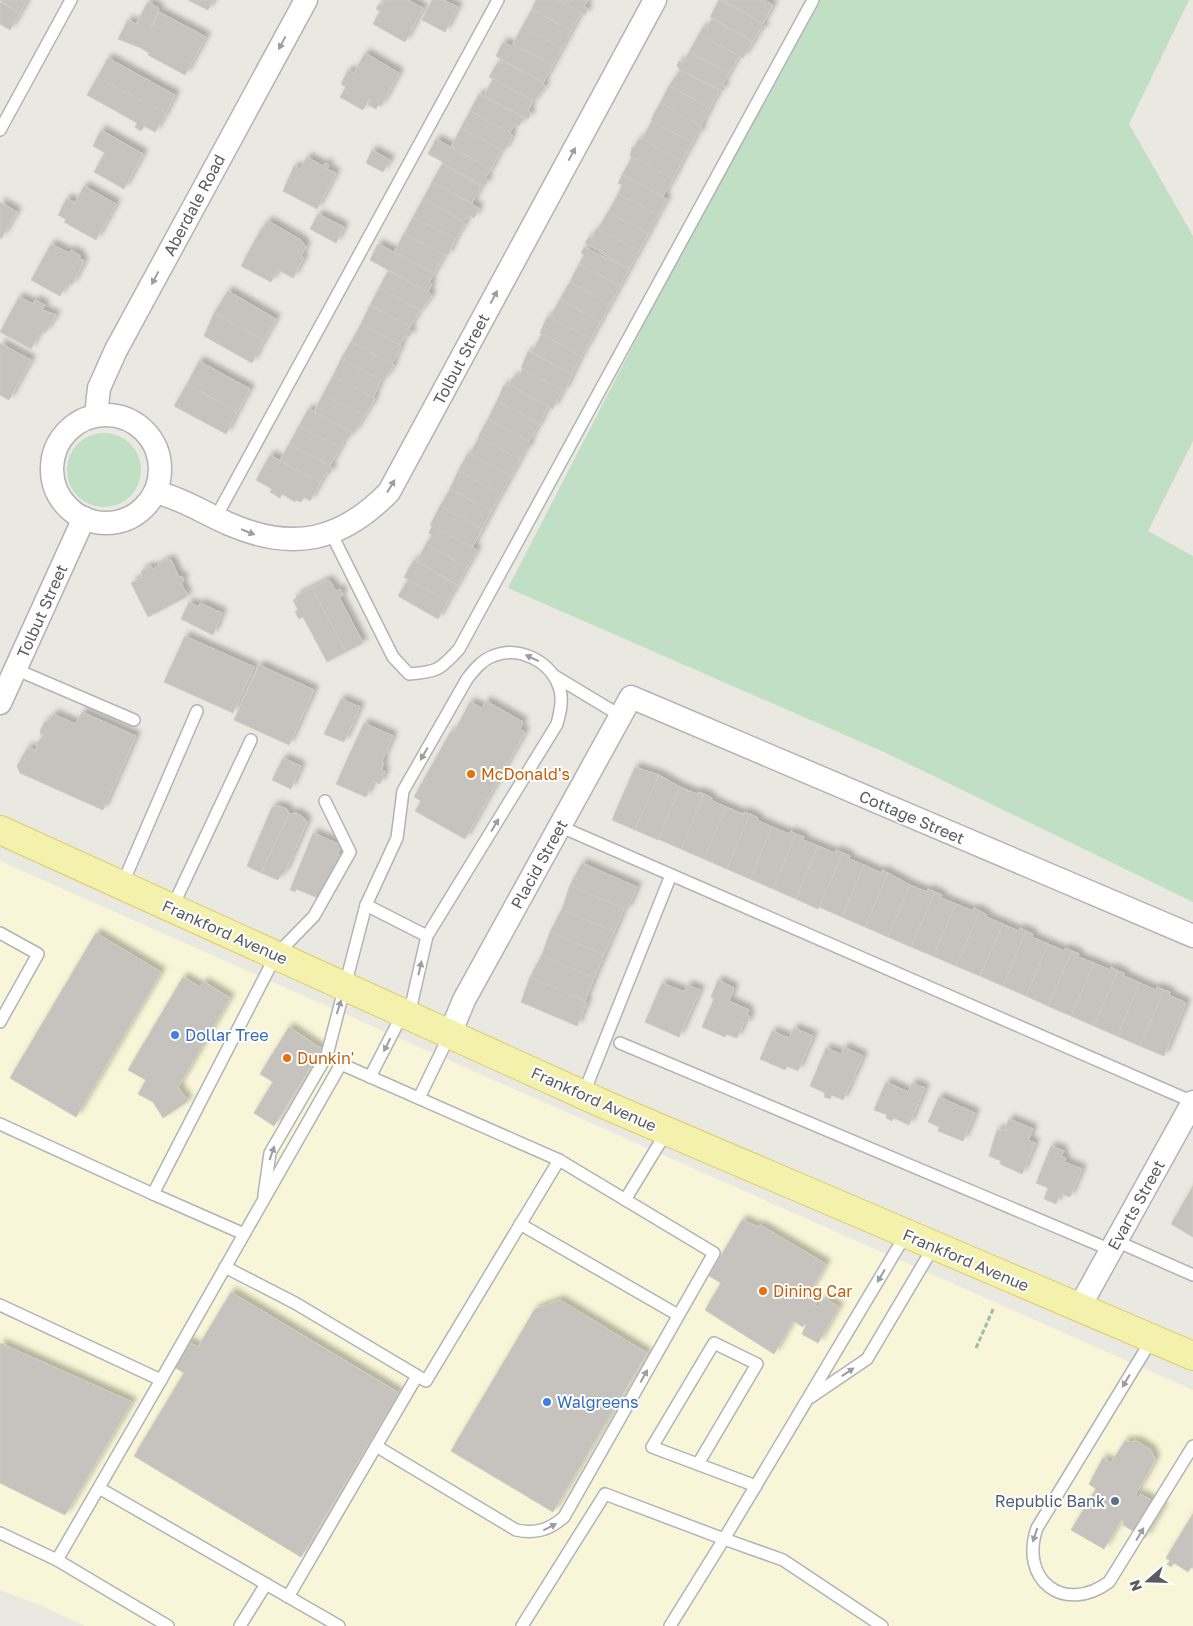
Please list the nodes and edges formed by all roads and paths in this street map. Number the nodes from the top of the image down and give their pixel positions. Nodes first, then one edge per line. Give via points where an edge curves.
1 (71, 0) edge
2 (306, 0) edge
3 (498, 0) edge
4 (655, 0) edge
5 (813, 0) edge
6 (0, 130) edge
7 (96, 415) junction
8 (156, 492) junction
9 (84, 518) junction
10 (216, 518) junction
11 (331, 533) junction
12 (16, 668) junction
13 (553, 674) junction
14 (0, 703) edge
15 (626, 706) junction
16 (197, 711) dead end
17 (134, 720) dead end
18 (251, 740) dead end
19 (325, 801) dead end
20 (559, 826) junction
21 (0, 830) edge
22 (671, 875) junction
23 (122, 885) junction
24 (366, 905) junction
25 (172, 908) junction
26 (0, 933) edge
27 (428, 936) junction
28 (1193, 936) edge
29 (276, 955) junction
30 (346, 987) junction
31 (406, 1014) junction
32 (0, 1022) edge
33 (450, 1034) junction
34 (620, 1042) dead end
35 (370, 1077) junction
36 (583, 1095) junction
37 (418, 1098) junction
38 (1193, 1102) edge
39 (0, 1124) edge
40 (667, 1131) junction
41 (559, 1160) junction
42 (153, 1194) junction
43 (263, 1200) junction
44 (625, 1200) junction
45 (520, 1224) junction
46 (244, 1234) junction
47 (906, 1234) junction
48 (1114, 1245) junction
49 (934, 1246) junction
50 (225, 1267) junction
51 (1193, 1275) edge
52 (0, 1305) edge
53 (994, 1306) dead end
54 (1079, 1308) junction
55 (678, 1316) junction
56 (1152, 1339) junction
57 (976, 1348) dead end
58 (1193, 1356) edge
59 (417, 1376) junction
60 (161, 1380) junction
61 (808, 1399) junction
62 (376, 1446) junction
63 (1193, 1446) edge
64 (698, 1464) junction
65 (756, 1486) junction
66 (99, 1488) junction
67 (0, 1533) edge
68 (724, 1539) junction
69 (57, 1560) junction
70 (266, 1584) junction
71 (288, 1597) junction
72 (168, 1626) edge
73 (240, 1626) edge
74 (339, 1626) edge
75 (522, 1626) edge
76 (670, 1626) edge
77 (882, 1626) edge

1 - 6 lane
2 -> 7 street, Aberdale Road via 116,350 99,388
3 - 10 lane
11 -> 4 street, Tolbut Street via 358,520 389,492
5 - 11 lane via 459,649 441,668 409,674 393,658
7 - 8 street via 126,417 149,435 160,462
7 - 9 street via 78,422 63,435 54,452 52,472 56,491 68,507
8 - 9 street via 143,509 125,520 104,523
8 - 10 street, Tolbut Street via 177,497
9 - 12 street, Tolbut Street
10 -> 11 street, Tolbut Street via 259,536 295,540
12 - 14 street, Tolbut Street
12 - 17 lane
13 - 15 lane
13 -> 24 lane via 526,654 509,652 492,656 478,665 403,791 397,838
27 -> 13 lane via 557,724 561,699
15 - 20 street, Placid Street
15 - 28 street, Cottage Street
16 - 23 lane
18 - 25 lane
19 - 29 lane via 350,852 314,916
20 - 22 lane
20 - 33 street, Placid Street via 464,1000
21 - 23 main road, Frankford Avenue
22 - 36 lane
22 - 38 lane
23 - 25 main road, Frankford Avenue
24 - 27 lane
24 - 30 lane
25 - 29 main road, Frankford Avenue
26 - 32 lane via 38,954
31 -> 27 lane
29 - 30 main road, Frankford Avenue
29 - 42 lane
30 - 31 main road, Frankford Avenue
43 -> 30 lane via 270,1153 327,1055 335,1017
31 - 33 main road, Frankford Avenue
31 -> 35 lane
33 - 36 main road, Frankford Avenue
33 - 37 lane
34 - 48 lane
35 - 37 lane
35 - 43 lane via 341,1064
36 - 40 main road, Frankford Avenue
37 - 41 lane
38 - 48 street, Evarts Street
39 - 42 lane
40 - 44 lane
40 - 47 main road, Frankford Avenue
41 - 44 lane
41 - 45 lane
42 - 46 lane
43 - 46 lane
44 - 55 lane via 714,1253
45 - 55 lane
45 - 59 lane via 426,1381
46 - 50 lane
47 - 49 main road, Frankford Avenue
47 -> 61 lane
48 - 51 lane
48 - 54 street, Evarts Street
49 - 54 main road, Frankford Avenue
61 -> 49 lane via 867,1359
50 - 59 lane via 295,1303
50 - 60 lane
52 - 60 lane
53 - 57 path
54 - 56 main road, Frankford Avenue
62 -> 55 lane via 516,1530 542,1531 554,1526 564,1517
56 - 58 main road, Frankford Avenue
56 -> 63 lane via 1037,1528 1032,1556 1044,1582 1056,1591 1083,1596 1109,1582
59 - 62 lane
60 - 66 lane
61 - 65 lane
62 - 71 lane
64 - 64 lane via 652,1446 714,1343 757,1364
64 - 65 lane
65 - 68 lane
66 - 69 lane
66 - 70 lane
67 - 69 lane
68 - 75 lane via 605,1494
68 - 76 lane
68 - 77 lane via 783,1560
69 - 72 lane
70 - 71 lane
70 - 73 lane
71 - 74 lane

